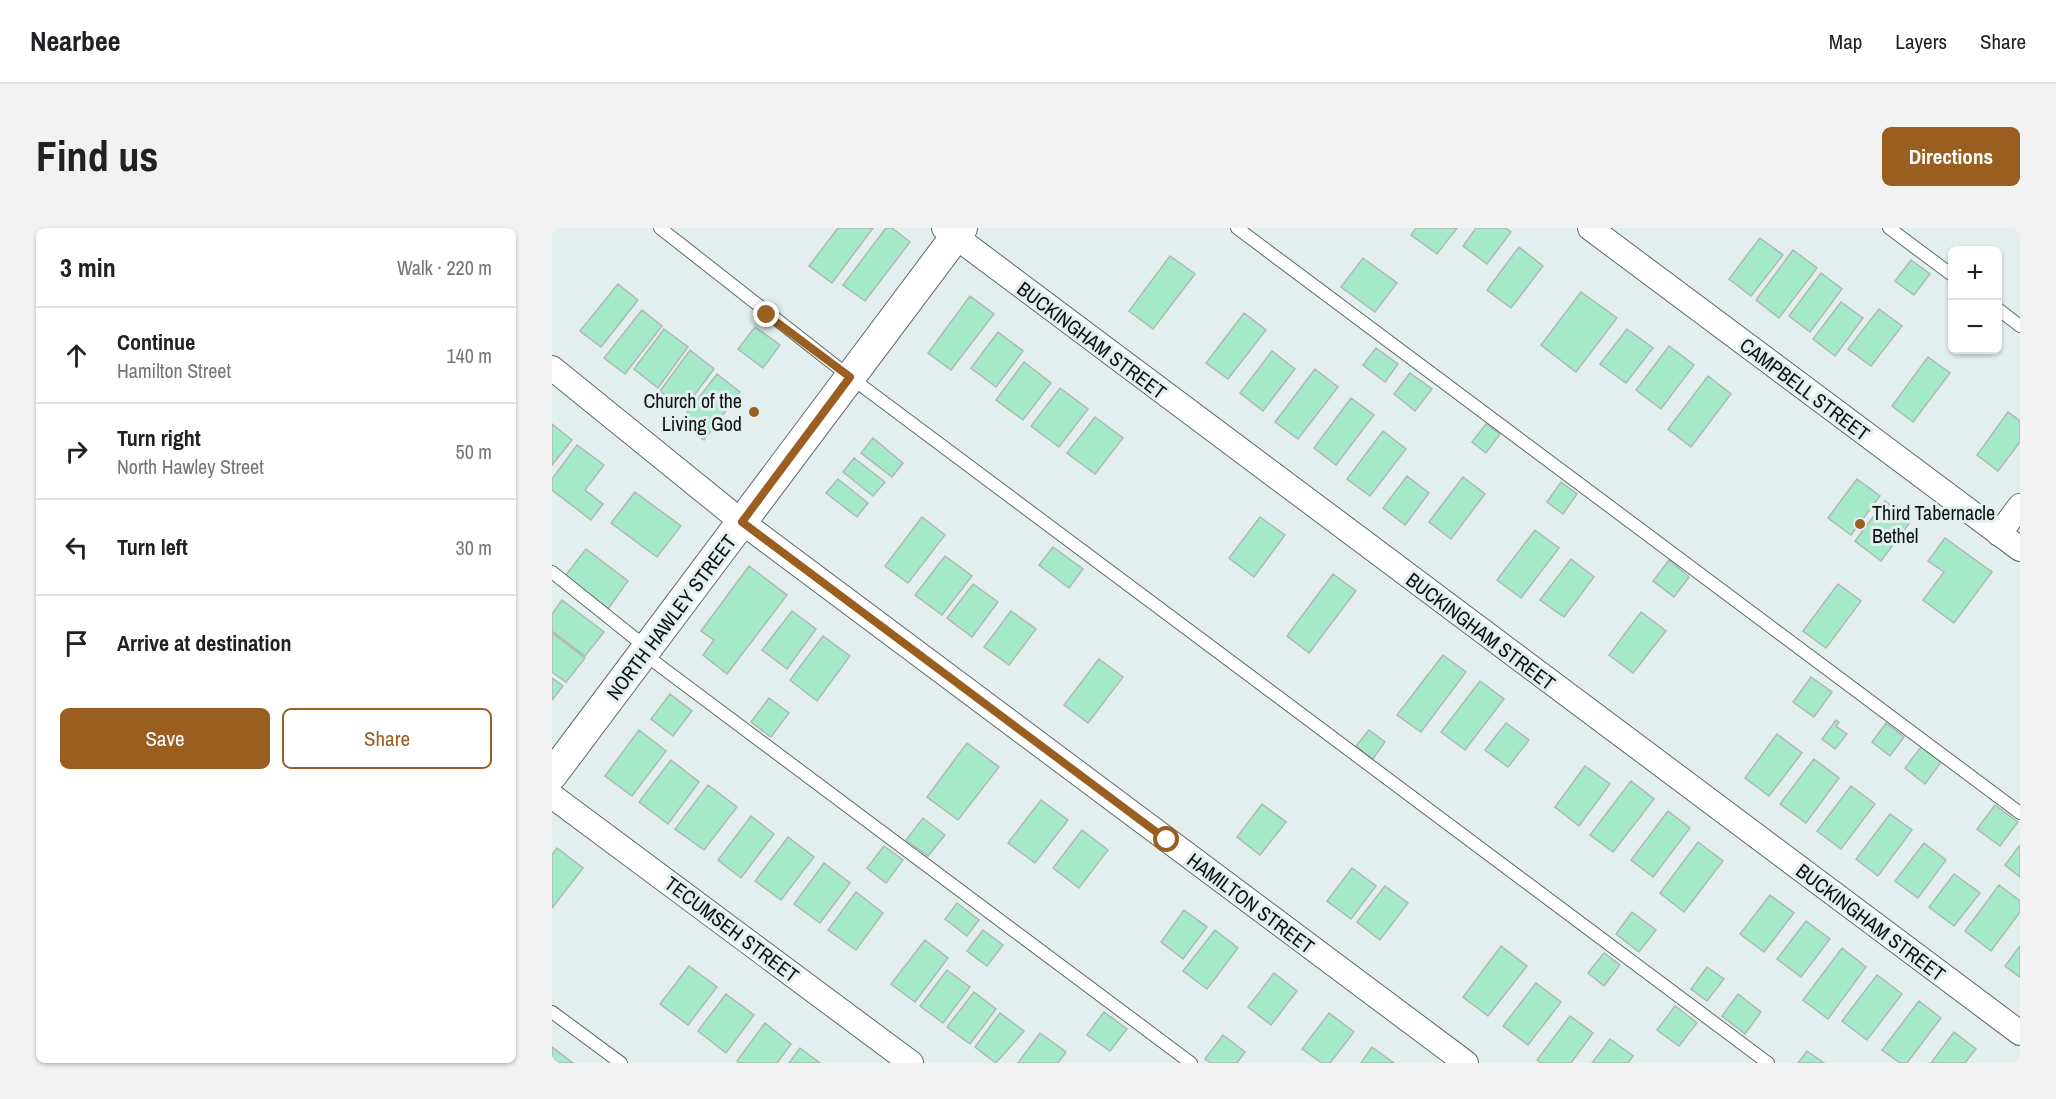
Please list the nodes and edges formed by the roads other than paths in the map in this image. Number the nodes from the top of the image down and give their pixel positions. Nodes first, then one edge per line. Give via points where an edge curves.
1 (660, 228) edge
2 (1237, 228) edge
3 (1590, 228) edge
4 (1889, 228) edge
5 (954, 231) edge
6 (1948, 271) edge
7 (2002, 312) edge
8 (2020, 326) edge
9 (552, 368) edge
10 (850, 377) junction
11 (2020, 506) edge
12 (742, 522) junction
13 (2000, 534) junction
14 (2020, 549) edge
15 (552, 572) edge
16 (645, 651) junction
17 (552, 775) edge
18 (552, 795) edge
19 (2020, 813) edge
20 (552, 1012) edge
21 (2020, 1033) edge
22 (621, 1063) edge
23 (911, 1063) edge
24 (1191, 1063) edge
25 (1467, 1063) edge
26 (1768, 1063) edge

1 - 10 lane
2 - 19 lane
3 - 13 street, CAMPBELL STREET
4 - 6 lane
5 - 10 street, NORTH HAWLEY STREET
5 - 21 street, BUCKINGHAM STREET
7 - 8 lane
9 - 12 street, HAMILTON STREET
10 - 12 street, NORTH HAWLEY STREET
10 - 26 lane
11 - 13 street
12 - 16 street, NORTH HAWLEY STREET
12 - 25 street, HAMILTON STREET
13 - 14 street, CAMPBELL STREET
15 - 16 lane
16 - 17 street, NORTH HAWLEY STREET
16 - 24 lane
18 - 23 street, TECUMSEH STREET
20 - 22 lane

